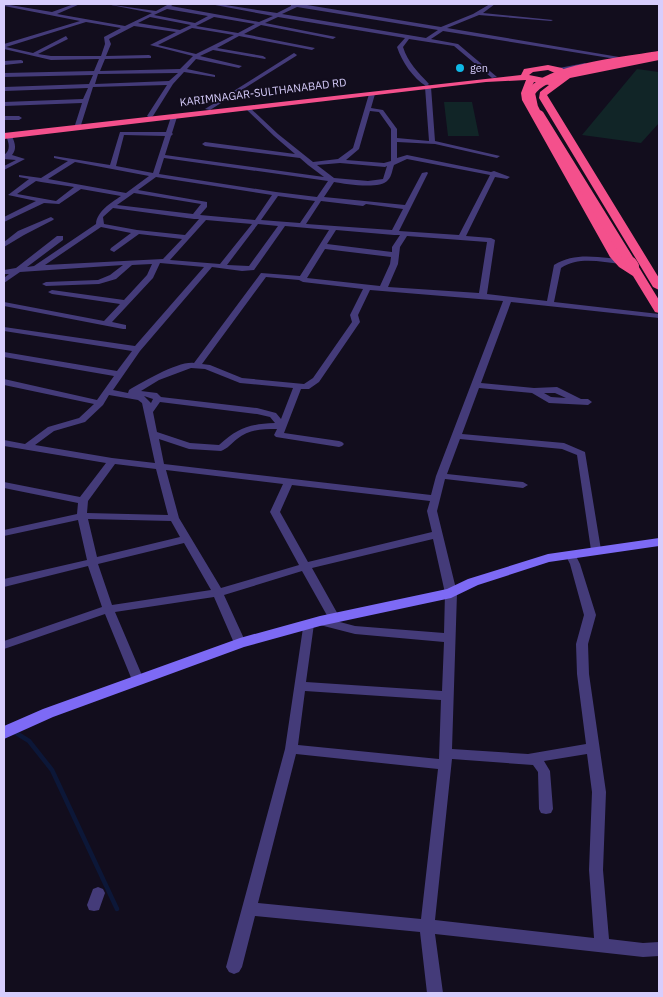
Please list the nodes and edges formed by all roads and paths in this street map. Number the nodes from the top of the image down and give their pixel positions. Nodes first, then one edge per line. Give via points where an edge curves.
1 (78, 4) edge
2 (108, 4) edge
3 (173, 4) edge
4 (212, 4) edge
5 (286, 4) edge
6 (493, 4) edge
7 (4, 5) edge
8 (297, 5) edge
9 (166, 7) junction
10 (21, 8) junction
11 (156, 12) junction
12 (4, 14) edge
13 (51, 14) junction
14 (481, 14) junction
15 (214, 15) junction
16 (279, 15) junction
17 (150, 16) junction
18 (372, 17) junction
19 (551, 20) dead end
20 (84, 21) junction
21 (408, 23) junction
22 (133, 24) junction
23 (261, 24) junction
24 (193, 25) junction
25 (127, 28) junction
26 (354, 28) junction
27 (442, 29) junction
28 (180, 31) junction
29 (390, 34) junction
30 (240, 35) junction
31 (333, 37) dead end
32 (408, 37) junction
33 (66, 38) dead end
34 (427, 40) junction
35 (4, 47) edge
36 (212, 48) junction
37 (312, 48) dead end
38 (32, 55) junction
39 (659, 55) edge
40 (196, 56) junction
41 (294, 56) dead end
42 (149, 57) dead end
43 (103, 58) junction
44 (264, 58) dead end
45 (622, 58) junction
46 (21, 62) dead end
47 (4, 63) edge
48 (239, 66) dead end
49 (556, 70) junction
50 (181, 71) junction
51 (97, 72) junction
52 (4, 75) edge
53 (213, 76) dead end
54 (568, 76) junction
55 (494, 77) junction
56 (528, 77) junction
57 (557, 82) junction
58 (171, 84) junction
59 (427, 86) junction
60 (92, 87) junction
61 (4, 89) edge
62 (372, 94) junction
63 (85, 102) junction
64 (4, 104) edge
65 (248, 108) junction
66 (208, 109) junction
67 (369, 109) junction
68 (150, 116) junction
69 (174, 117) junction
70 (4, 118) edge
71 (19, 118) dead end
72 (78, 125) junction
73 (170, 134) junction
74 (6, 135) edge
75 (395, 140) junction
76 (433, 143) junction
77 (205, 144) dead end
78 (161, 156) junction
79 (300, 156) junction
80 (497, 156) dead end
81 (6, 157) edge
82 (56, 157) dead end
83 (74, 160) junction
84 (340, 161) junction
85 (310, 164) junction
86 (393, 164) junction
87 (4, 168) edge
88 (112, 168) junction
89 (425, 173) dead end
90 (494, 173) junction
91 (155, 175) junction
92 (21, 176) dead end
93 (508, 177) dead end
94 (37, 179) junction
95 (332, 180) junction
96 (79, 187) junction
97 (131, 193) junction
98 (276, 194) junction
99 (8, 195) edge
100 (318, 199) junction
101 (42, 201) junction
102 (111, 206) junction
103 (408, 207) junction
104 (194, 217) junction
105 (204, 218) junction
106 (51, 219) dead end
107 (4, 220) edge
108 (256, 221) junction
109 (283, 224) junction
110 (100, 225) junction
111 (302, 225) junction
112 (334, 228) junction
113 (137, 232) junction
114 (394, 233) junction
115 (404, 234) junction
116 (187, 237) junction
117 (60, 238) dead end
118 (461, 238) junction
119 (4, 245) edge
120 (322, 246) junction
121 (114, 250) dead end
122 (396, 255) junction
123 (131, 262) junction
124 (161, 262) junction
125 (621, 262) junction
126 (209, 266) junction
127 (222, 266) junction
128 (35, 268) junction
129 (18, 270) junction
130 (635, 270) junction
131 (4, 272) edge
132 (302, 278) junction
133 (4, 281) edge
134 (46, 284) dead end
135 (367, 288) junction
136 (659, 288) edge
137 (383, 290) junction
138 (52, 292) dead end
139 (483, 296) junction
140 (508, 299) junction
141 (125, 302) junction
142 (4, 304) edge
143 (550, 304) junction
144 (659, 309) edge
145 (659, 316) edge
146 (107, 323) junction
147 (123, 327) dead end
148 (4, 329) edge
149 (138, 349) junction
150 (5, 356) edge
151 (196, 365) junction
152 (118, 374) junction
153 (4, 382) edge
154 (477, 385) junction
155 (297, 388) junction
156 (107, 392) junction
157 (158, 399) junction
158 (584, 402) dead end
159 (100, 403) junction
160 (148, 412) junction
161 (282, 426) junction
162 (152, 434) junction
163 (457, 436) junction
164 (4, 443) edge
165 (339, 444) dead end
166 (28, 447) junction
167 (112, 461) junction
168 (160, 466) junction
169 (442, 476) junction
170 (288, 483) junction
171 (4, 485) edge
172 (524, 485) dead end
173 (434, 498) junction
174 (83, 501) junction
175 (82, 516) junction
176 (174, 518) junction
177 (4, 533) edge
178 (438, 534) junction
179 (187, 539) junction
180 (659, 542) edge
181 (596, 550) junction
182 (570, 554) junction
183 (93, 564) junction
184 (306, 566) junction
185 (4, 584) edge
186 (218, 593) junction
187 (451, 593) junction
188 (108, 609) junction
189 (321, 621) junction
190 (450, 638) junction
191 (240, 643) junction
192 (4, 645) edge
193 (138, 680) junction
194 (300, 686) junction
195 (448, 696) junction
196 (4, 733) edge
197 (593, 748) junction
198 (291, 749) junction
199 (530, 758) junction
200 (445, 759) junction
201 (546, 809) dead end
202 (249, 909) junction
203 (427, 926) junction
204 (602, 944) junction
205 (659, 949) edge
206 (234, 967) dead end
207 (435, 993) edge

1 - 13 street
2 - 11 street
3 - 9 street
4 - 16 street
5 - 8 street
6 - 14 street
7 - 10 street
8 - 16 street
8 - 18 street
9 - 11 street
9 - 15 street
10 - 12 street
10 - 13 street
11 - 17 street
13 - 20 street
14 - 19 street
14 - 27 street
15 - 23 street
15 - 24 street
16 - 23 street
16 - 26 street
17 - 22 street
17 - 24 street
18 - 21 street
18 - 26 street
20 - 25 street
20 - 35 street
21 - 27 street
21 - 29 street
22 - 25 street
22 - 28 street
23 - 30 street
23 - 31 street
24 - 28 street
24 - 30 street
25 - 43 street via 106,38 108,44
26 - 29 street
27 - 34 street
27 - 45 street
28 - 40 street via 153,45
29 - 32 street
30 - 36 street
30 - 37 street
32 - 34 street
32 - 59 street via 400,47 402,54
33 - 38 street
34 - 55 street via 458,46
35 - 38 street
36 - 40 street
36 - 44 street
38 - 43 street
39 - 45 street
39 - 54 highway
39 - 130 highway, bridge via 560,73 535,86 531,93 534,107 547,131
40 - 48 street
40 - 50 street
41 - 66 street
42 - 43 street
43 - 51 street
45 - 49 street
46 - 47 street
49 - 54 highway
49 - 56 highway via 540,68
50 - 51 street
50 - 53 street
50 - 58 street
51 - 52 street
51 - 60 street
54 - 57 highway
55 - 56 highway, KARIMNAGAR-SULTHANABAD RD
55 - 59 highway, KARIMNAGAR-SULTHANABAD RD
56 - 57 highway
56 - 59 highway
56 - 125 highway via 526,100
57 - 136 highway via 543,94 543,98
58 - 60 street
58 - 68 street
59 - 62 highway
59 - 66 highway, KARIMNAGAR-SULTHANABAD RD
59 - 76 street
60 - 61 street
60 - 63 street
62 - 65 highway
62 - 67 street
63 - 64 street
63 - 72 street
65 - 69 highway
65 - 79 street
66 - 68 highway, KARIMNAGAR-SULTHANABAD RD
67 - 75 street via 383,113 394,129
67 - 84 street via 356,149
68 - 72 highway, KARIMNAGAR-SULTHANABAD RD
69 - 73 street
69 - 74 highway
70 - 71 street
72 - 74 highway, KARIMNAGAR-SULTHANABAD RD
73 - 78 street
73 - 88 street via 122,134
74 - 81 street via 13,145
75 - 76 street
75 - 86 street
76 - 80 street
77 - 79 street
78 - 91 street
78 - 95 street
79 - 85 street
81 - 87 street via 22,159
82 - 83 street
83 - 88 street
83 - 94 street
84 - 85 street
84 - 86 street
85 - 95 street
86 - 90 street via 407,157
86 - 95 street via 382,182
88 - 91 street
89 - 103 street
90 - 93 street
90 - 118 street
91 - 97 street
91 - 98 street
92 - 94 street
94 - 96 street
94 - 99 street
95 - 100 street
96 - 97 street
96 - 101 street via 57,203
97 - 102 street
97 - 104 street via 205,203
98 - 100 street
98 - 108 street
99 - 101 street
100 - 103 street
100 - 111 street
101 - 107 street
102 - 104 street
102 - 110 street via 100,217
103 - 114 street
104 - 105 street
105 - 108 street
105 - 116 street
106 - 119 street
108 - 109 street
108 - 127 street
109 - 111 street
109 - 127 street via 251,268
110 - 113 street
110 - 128 street
111 - 112 street
112 - 114 street
112 - 120 street
113 - 116 street
113 - 121 street
114 - 115 street
115 - 118 street
115 - 122 street via 396,247
116 - 124 street
117 - 129 street
118 - 139 street via 491,240
120 - 122 street
120 - 132 street
122 - 137 street
123 - 124 street
123 - 128 street
123 - 134 street via 113,277 99,282
124 - 126 street
124 - 141 street
125 - 130 highway
125 - 143 street via 589,259 561,263 557,267
126 - 127 street
126 - 149 street
128 - 129 street
129 - 131 street
129 - 133 street
130 - 144 highway
132 - 135 street
132 - 151 street via 264,275
135 - 137 street
135 - 155 street via 354,315 356,322 316,380 306,387
137 - 139 street
138 - 141 street
139 - 140 street
140 - 143 street
140 - 154 street
141 - 146 street
142 - 146 street
143 - 145 street
146 - 147 street
148 - 149 street
149 - 152 street
150 - 152 street
151 - 155 street via 240,380
151 - 157 street via 156,378 132,392 154,395
152 - 156 street
153 - 159 street
154 - 158 street via 557,390
154 - 163 street
155 - 161 street
156 - 159 street
156 - 160 street via 141,398 146,402
157 - 160 street
157 - 161 street via 257,411 274,415
159 - 166 street via 82,420 51,429
160 - 162 street
161 - 162 street via 248,427 221,448 189,446
161 - 165 street via 279,435
162 - 168 street
163 - 169 street
163 - 181 street via 564,446 582,454
164 - 166 street
166 - 167 street
167 - 168 street
167 - 174 street
168 - 170 street
168 - 176 street
169 - 172 street
169 - 173 street
170 - 173 street
170 - 184 street via 275,512
171 - 174 street
173 - 178 street via 432,511
174 - 175 street
175 - 176 street
175 - 177 street
175 - 183 street
176 - 179 street
178 - 184 street
178 - 187 street
179 - 183 street
179 - 186 street
180 - 181 street
181 - 182 street
182 - 187 street via 473,582
182 - 197 street via 590,615 582,644
183 - 185 street
183 - 188 street
184 - 186 street
184 - 189 street
186 - 188 street
186 - 191 street
187 - 189 street
187 - 190 street
188 - 192 street
188 - 193 street
189 - 190 street via 355,630
189 - 191 street
189 - 194 street
190 - 195 street
191 - 193 street
193 - 196 street
194 - 195 street
194 - 198 street
195 - 200 street
197 - 199 street
197 - 204 street via 599,792 596,870
198 - 200 street
198 - 202 street
199 - 200 street
199 - 201 street via 543,766
200 - 203 street
202 - 203 street
202 - 206 street
203 - 204 street
203 - 207 street
204 - 205 street

